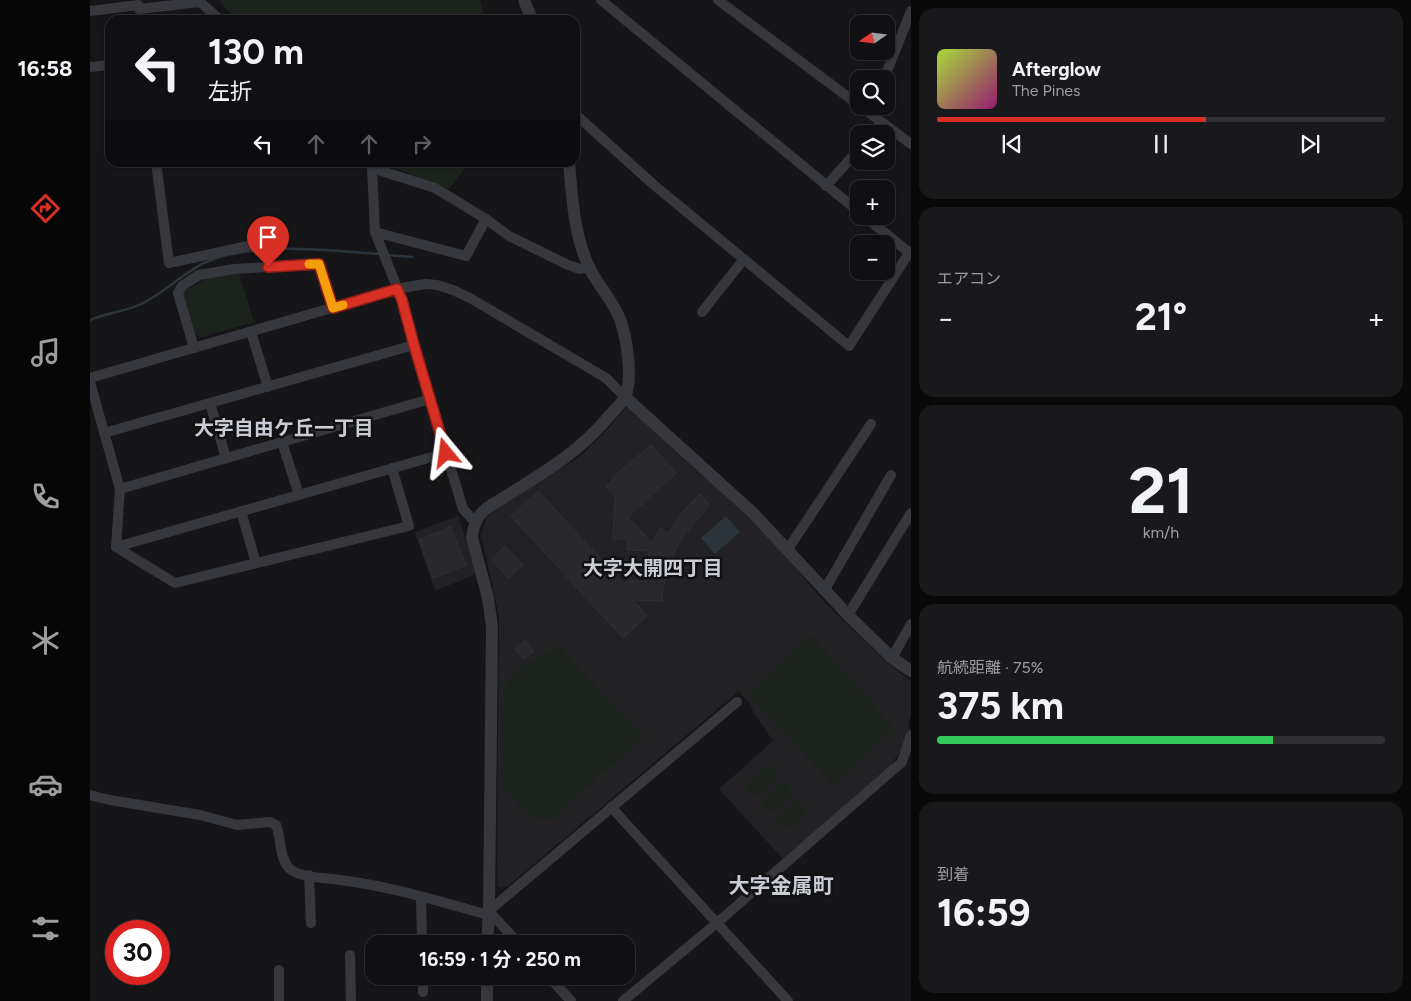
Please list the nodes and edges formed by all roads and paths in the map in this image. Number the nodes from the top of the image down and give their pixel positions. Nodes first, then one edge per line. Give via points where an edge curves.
1 (524, 0) edge
2 (601, 0) edge
3 (718, 0) edge
4 (199, 1) edge
5 (139, 9) edge
6 (90, 11) edge
7 (911, 11) edge
8 (214, 15) edge
9 (530, 15) edge
10 (105, 66) edge
11 (90, 67) edge
12 (888, 70) edge
13 (850, 95) edge
14 (875, 115) edge
15 (580, 118) edge
16 (881, 123) joint
17 (911, 144) edge
18 (850, 159) edge
19 (157, 167) edge
20 (570, 167) edge
21 (826, 186) junction
22 (850, 205) edge
23 (486, 219) junction
24 (875, 225) edge
25 (375, 232) junction
26 (271, 241) dead end
27 (910, 253) edge
28 (744, 259) junction
29 (589, 267) junction
30 (397, 289) junction
31 (333, 308) junction
32 (702, 312) dead end
33 (251, 332) junction
34 (414, 345) junction
35 (194, 348) junction
36 (90, 378) edge
37 (90, 382) edge
38 (268, 387) junction
39 (625, 397) junction
40 (430, 400) junction
41 (210, 403) junction
42 (871, 424) dead end
43 (104, 433) junction
44 (282, 442) junction
45 (446, 453) junction
46 (226, 458) junction
47 (392, 468) junction
48 (891, 475) dead end
49 (120, 489) junction
50 (299, 495) junction
51 (241, 511) junction
52 (911, 513) edge
53 (476, 522) junction
54 (116, 547) junction
55 (788, 549) junction
56 (256, 563) junction
57 (824, 591) junction
58 (848, 615) junction
59 (911, 624) edge
60 (892, 658) junction
61 (911, 671) edge
62 (737, 702) dead end
63 (911, 735) edge
64 (90, 794) edge
65 (611, 807) junction
66 (309, 875) junction
67 (421, 897) junction
68 (489, 911) junction
69 (718, 922) junction
70 (312, 923) dead end
71 (422, 935) edge
72 (488, 935) edge
73 (511, 935) edge
74 (350, 955) dead end
75 (279, 970) dead end
76 (423, 985) edge
77 (487, 985) edge
78 (556, 985) edge
79 (423, 992) dead end
80 (279, 1001) edge
81 (351, 1001) edge
82 (487, 1001) edge
83 (571, 1001) edge
84 (623, 1001) edge
85 (788, 1001) edge

1 - 9 street
2 - 21 street
3 - 13 street
4 - 5 street
4 - 8 street
5 - 6 street
7 - 12 street
10 - 11 street
14 - 16 street
15 - 28 street
16 - 17 street
18 - 21 street
19 - 26 street via 169,263
20 - 29 street via 578,238
21 - 22 street
23 - 25 street via 466,256
23 - 25 street via 435,188 372,168
23 - 29 street via 509,236 568,265 580,269
24 - 27 street
25 - 30 street
27 - 28 street via 849,346
28 - 32 street
29 - 39 street via 621,321 627,345
30 - 31 street
30 - 34 street
30 - 39 street via 437,285 470,298 606,378
31 - 33 street
31 - 35 street via 319,264 234,269 199,275 182,286 178,293
33 - 35 street
33 - 38 street
34 - 38 street
34 - 40 street
35 - 36 street
37 - 43 street
38 - 41 street
39 - 53 street via 602,425 559,464 487,508
39 - 55 street
40 - 44 street
40 - 45 street
41 - 43 street
41 - 46 street
42 - 55 street
43 - 49 street
44 - 46 street
44 - 50 street
45 - 47 street
45 - 53 street via 463,509
46 - 49 street
47 - 50 street
47 - 56 street via 409,526
48 - 57 street
49 - 54 street
50 - 51 street
51 - 54 street
51 - 56 street
52 - 58 street
53 - 68 street via 472,538 492,627
54 - 56 street via 175,583
55 - 57 street
57 - 58 street
58 - 60 street
59 - 60 street
60 - 61 street
62 - 65 street
63 - 69 street via 902,762
64 - 66 street via 238,825 276,824 287,866
65 - 68 street
65 - 69 street
66 - 67 street
66 - 70 street
67 - 68 street via 485,914
67 - 71 street
68 - 72 street
68 - 73 street
69 - 84 street
69 - 85 street
74 - 81 street
75 - 80 street
76 - 79 street
77 - 82 street
78 - 83 street

